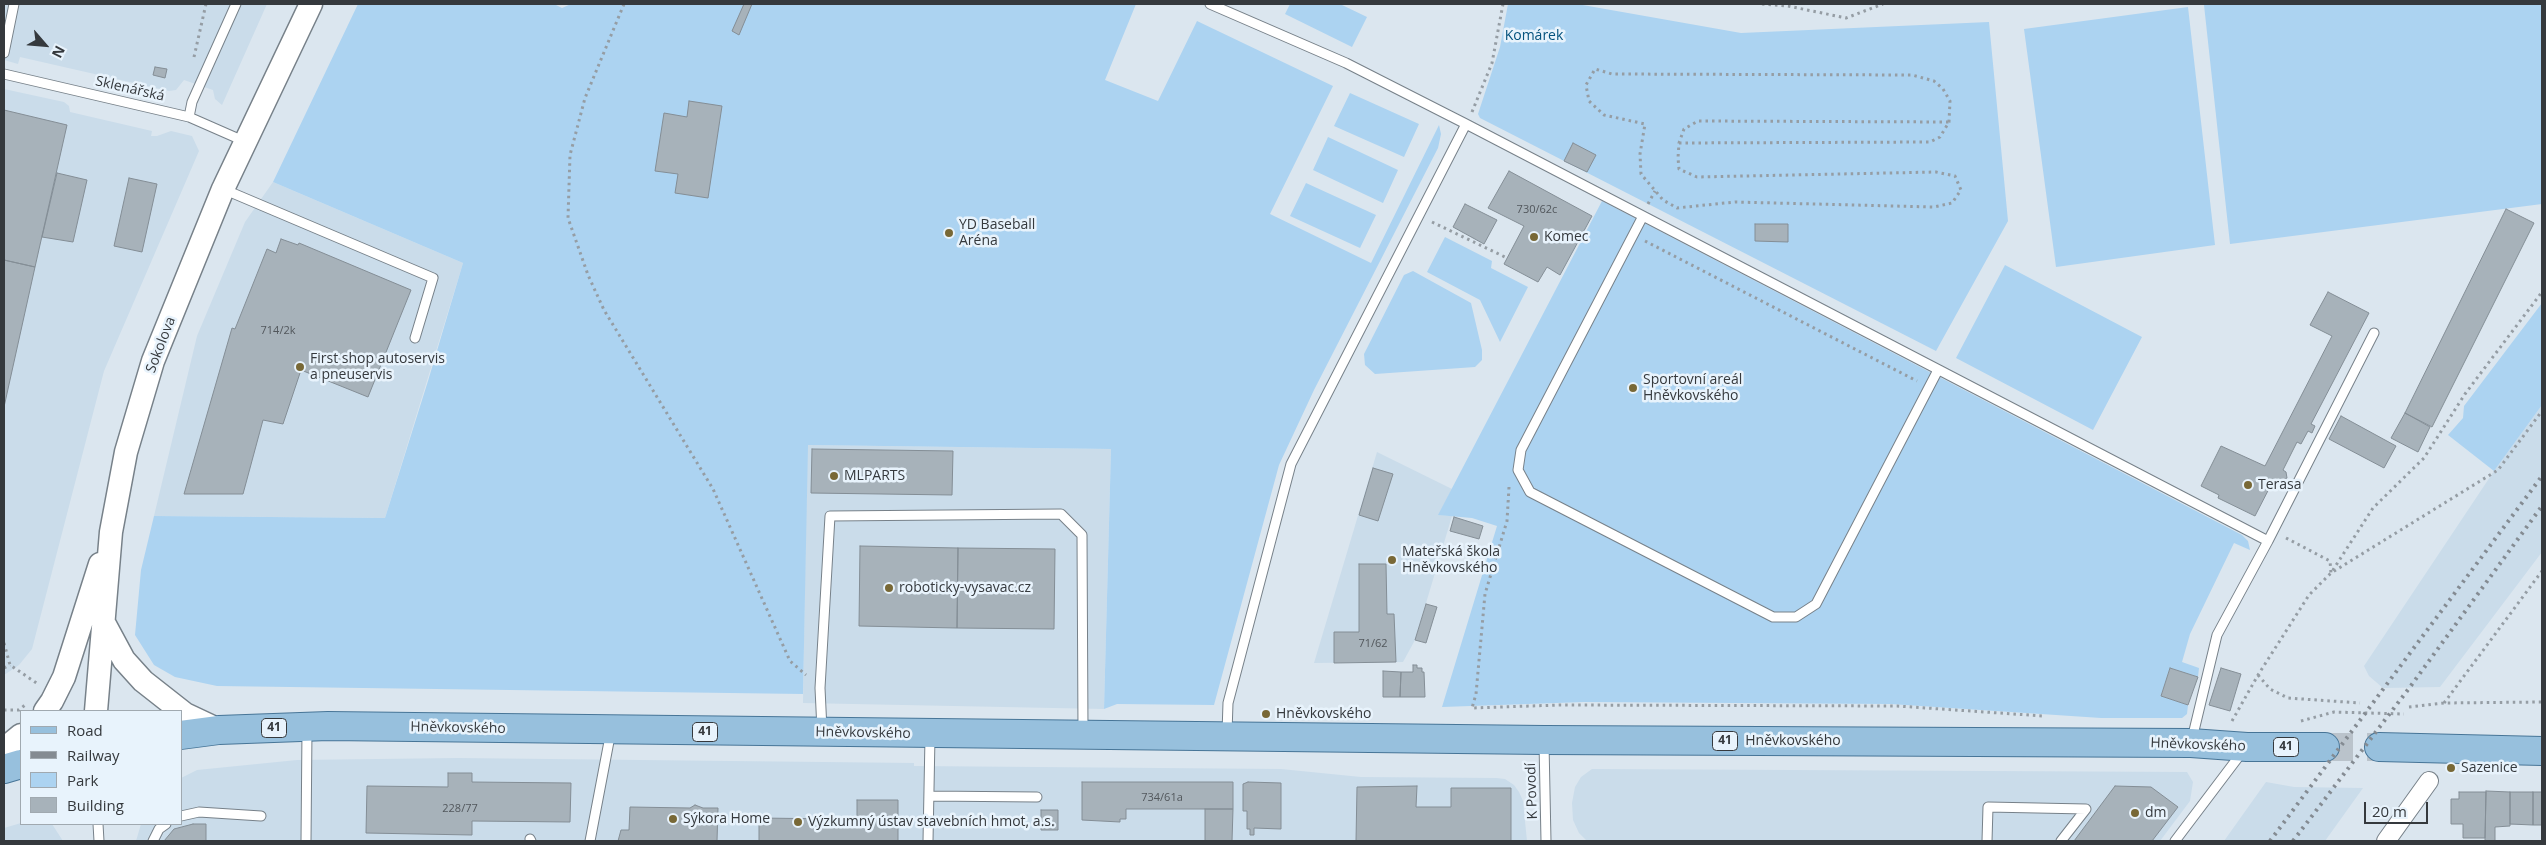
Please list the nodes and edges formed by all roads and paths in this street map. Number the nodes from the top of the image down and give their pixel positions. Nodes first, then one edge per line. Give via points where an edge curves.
1 (14, 4) edge
2 (236, 4) edge
3 (311, 4) edge
4 (624, 4) edge
5 (1210, 4) edge
6 (1503, 4) edge
7 (1762, 4) edge
8 (1883, 4) edge
9 (4, 53) edge
10 (4, 74) edge
11 (188, 117) junction
12 (1949, 122) junction
13 (1466, 124) junction
14 (246, 142) junction
15 (1679, 143) junction
16 (223, 189) junction
17 (1418, 215) junction
18 (1643, 216) junction
19 (1633, 235) junction
20 (1507, 258) dead end
21 (2542, 292) edge
22 (2374, 333) dead end
23 (415, 338) dead end
24 (1938, 370) junction
25 (1929, 387) junction
26 (2542, 411) edge
27 (1518, 470) junction
28 (2273, 531) junction
29 (111, 532) junction
30 (2268, 541) junction
31 (2542, 571) edge
32 (2331, 573) junction
33 (103, 621) junction
34 (4, 643) edge
35 (10, 665) junction
36 (4, 668) edge
37 (2258, 675) junction
38 (30, 678) dead end
39 (820, 688) junction
40 (2360, 702) dead end
41 (2542, 702) edge
42 (2444, 703) junction
43 (2409, 707) dead end
44 (46, 710) edge
45 (96, 710) edge
46 (180, 710) edge
47 (182, 712) edge
48 (2404, 714) dead end
49 (2045, 716) dead end
50 (2232, 722) junction
51 (2299, 722) dead end
52 (307, 727) junction
53 (219, 730) junction
54 (611, 730) junction
55 (2194, 732) junction
56 (822, 733) junction
57 (930, 734) junction
58 (182, 735) edge
59 (2244, 735) junction
60 (20, 736) edge
61 (1083, 736) junction
62 (1227, 737) junction
63 (1544, 740) junction
64 (2325, 747) tunnel mouth
65 (2379, 748) tunnel mouth
66 (4, 749) edge
67 (2542, 751) edge
68 (20, 764) edge
69 (4, 769) edge
70 (2429, 781) dead end
71 (929, 796) junction
72 (1037, 796) dead end
73 (182, 816) edge
74 (261, 816) dead end
75 (98, 825) edge
76 (164, 825) edge
77 (99, 841) edge
78 (153, 841) edge
79 (306, 841) edge
80 (590, 841) edge
81 (928, 841) edge
82 (1546, 841) edge
83 (1987, 841) edge
84 (2061, 841) edge
85 (2175, 841) edge
86 (2386, 841) edge

1 - 9 lane
2 - 11 lane
3 - 14 street, Sokolova
4 - 39 path via 584,98 570,155 568,218 604,310 713,489 790,661
5 - 13 lane via 1346,64
6 - 13 path via 1492,63
7 - 8 path via 1846,18
10 - 11 lane, Sklenářská
11 - 14 lane, Sklenářská
12 - 15 path via 1940,137 1930,142
12 - 15 path via 1698,121 1684,129
12 - 15 path via 1950,102 1943,89 1934,80 1912,75 1612,74 1595,69 1586,85 1589,101 1604,115 1644,124 1641,174 1664,200 1678,208 1735,202 1934,207 1952,203 1961,190 1955,176 1936,172 1698,177 1679,168
13 - 17 lane
13 - 18 lane
14 - 16 street, Sokolova
16 - 23 lane via 433,278
16 - 29 street, Sokolova via 153,361 126,452
17 - 20 path
17 - 62 lane via 1291,464 1228,703
18 - 19 lane
18 - 24 lane
19 - 25 path
19 - 27 lane via 1521,450
21 - 32 path via 2465,394 2424,458 2373,508
22 - 28 lane
24 - 25 lane
24 - 30 lane
25 - 27 lane via 1816,604 1796,617 1773,617 1530,492
26 - 32 path via 2498,470
27 - 49 path via 1510,476 1507,521 1484,594 1476,694 1472,708 1560,705 1897,706
28 - 30 lane
28 - 32 path via 2330,561
29 - 33 street, Sokolova
29 - 44 street via 64,677
30 - 55 lane via 2216,635
31 - 42 path
32 - 37 path via 2308,594
33 - 45 street, Sokolova
33 - 46 street via 124,660 143,681
34 - 35 path
35 - 36 path
35 - 38 path
37 - 40 path via 2270,689 2288,698
37 - 50 path
39 - 56 lane
39 - 61 lane via 830,516 1061,514 1082,535
41 - 42 path
42 - 43 path
47 - 53 street
48 - 51 path via 2334,712
50 - 55 path
50 - 59 path
52 - 53 main road, Hněvkovského / 41
52 - 54 main road, Hněvkovského / 41
52 - 79 lane
53 - 58 main road, Hněvkovského / 41
54 - 56 main road, Hněvkovského / 41
54 - 80 lane
55 - 59 main road, Hněvkovského / 41
55 - 63 main road, Hněvkovského / 41
56 - 57 main road, Hněvkovského / 41
57 - 61 main road, Hněvkovského / 41
57 - 71 lane
59 - 64 main road, Hněvkovského / 41
59 - 85 lane
60 - 66 street
61 - 62 main road, Hněvkovského / 41
62 - 63 main road, Hněvkovského / 41
63 - 82 lane, K Povodí
65 - 67 main road
68 - 69 main road
70 - 86 street
71 - 72 lane
71 - 81 lane
73 - 74 lane via 199,812
75 - 77 lane
76 - 78 lane via 158,829
83 - 84 lane via 1988,807 2086,809

